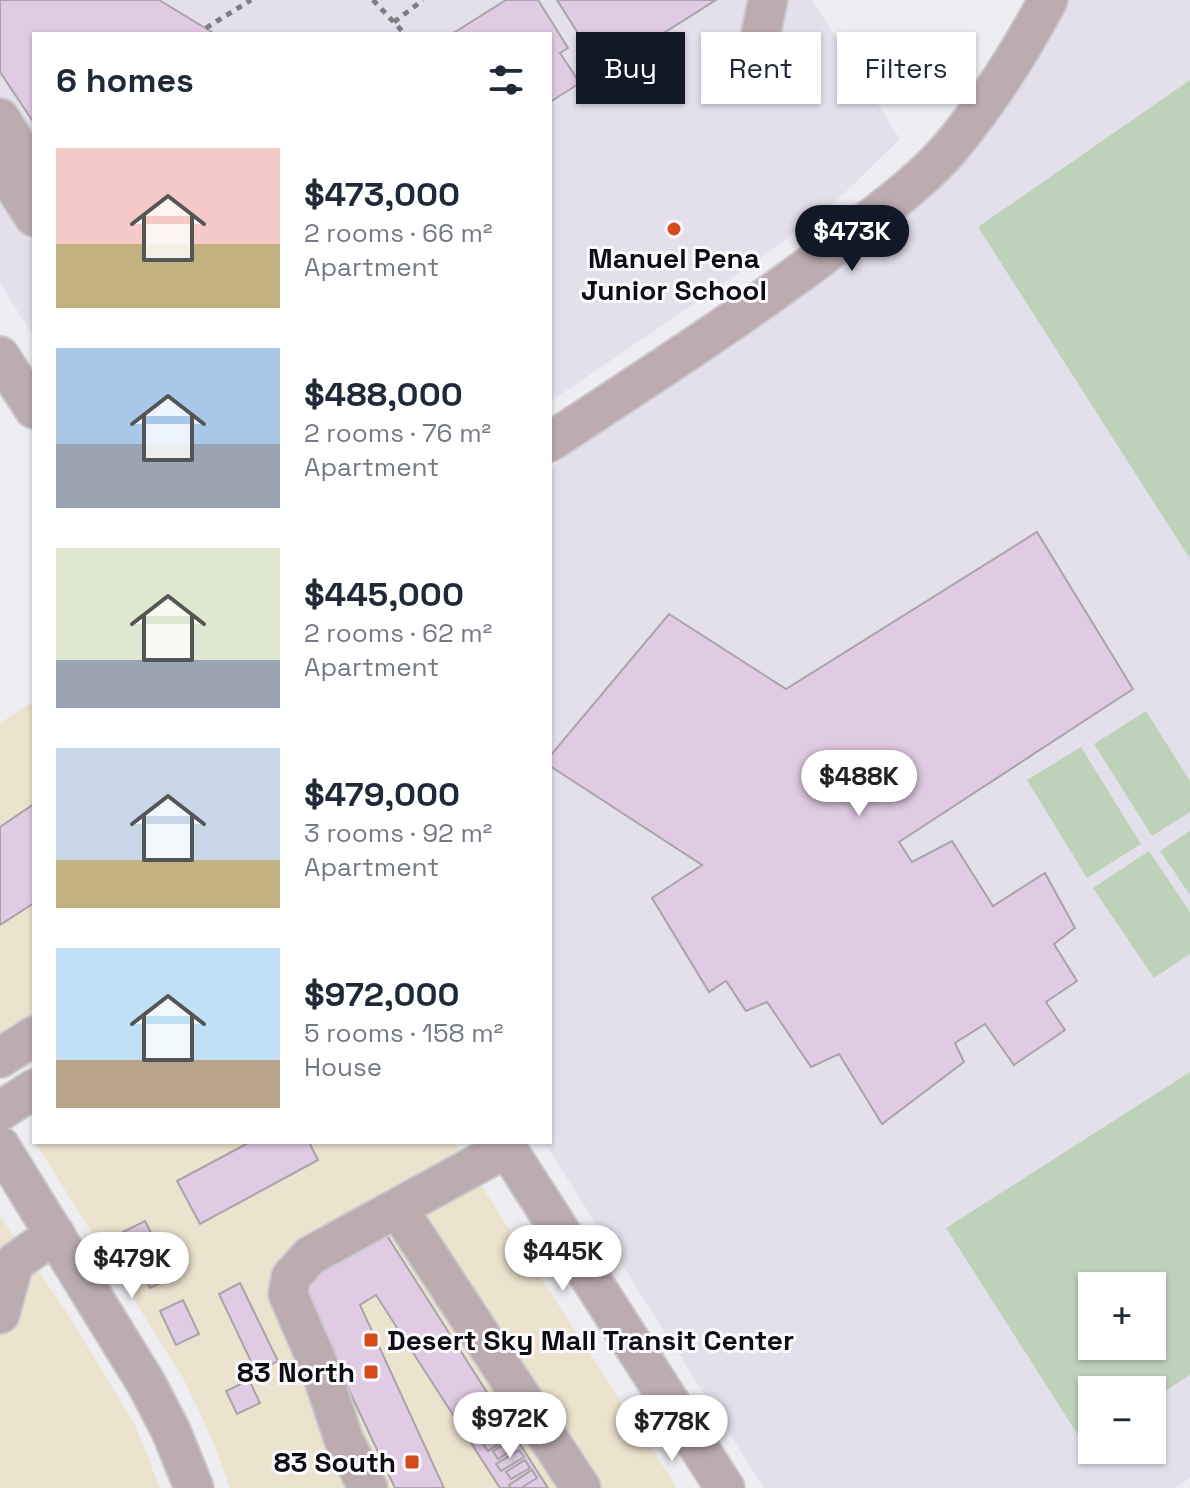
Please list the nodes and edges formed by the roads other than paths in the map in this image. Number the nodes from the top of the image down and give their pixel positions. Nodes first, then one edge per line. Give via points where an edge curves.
1 (1048, 0) edge
2 (0, 118) edge
3 (0, 164) edge
4 (32, 170) edge
5 (32, 214) edge
6 (0, 356) edge
7 (32, 406) edge
8 (552, 441) edge
9 (32, 1037) edge
10 (0, 1058) edge
11 (32, 1090) edge
12 (0, 1111) edge
13 (505, 1145) edge
14 (0, 1146) edge
15 (398, 1209) junction
16 (55, 1234) junction
17 (0, 1314) edge
18 (194, 1488) edge
19 (368, 1488) edge
20 (581, 1488) edge
21 (725, 1488) edge

1 - 8 street via 988,101 927,171 805,270
2 - 4 street
3 - 5 street
6 - 7 street
9 - 10 street
11 - 12 street
13 - 15 street
13 - 21 street
14 - 16 street
15 - 19 street via 310,1256 291,1277 288,1294
15 - 20 street
16 - 17 street via 14,1263
16 - 18 street via 146,1383

